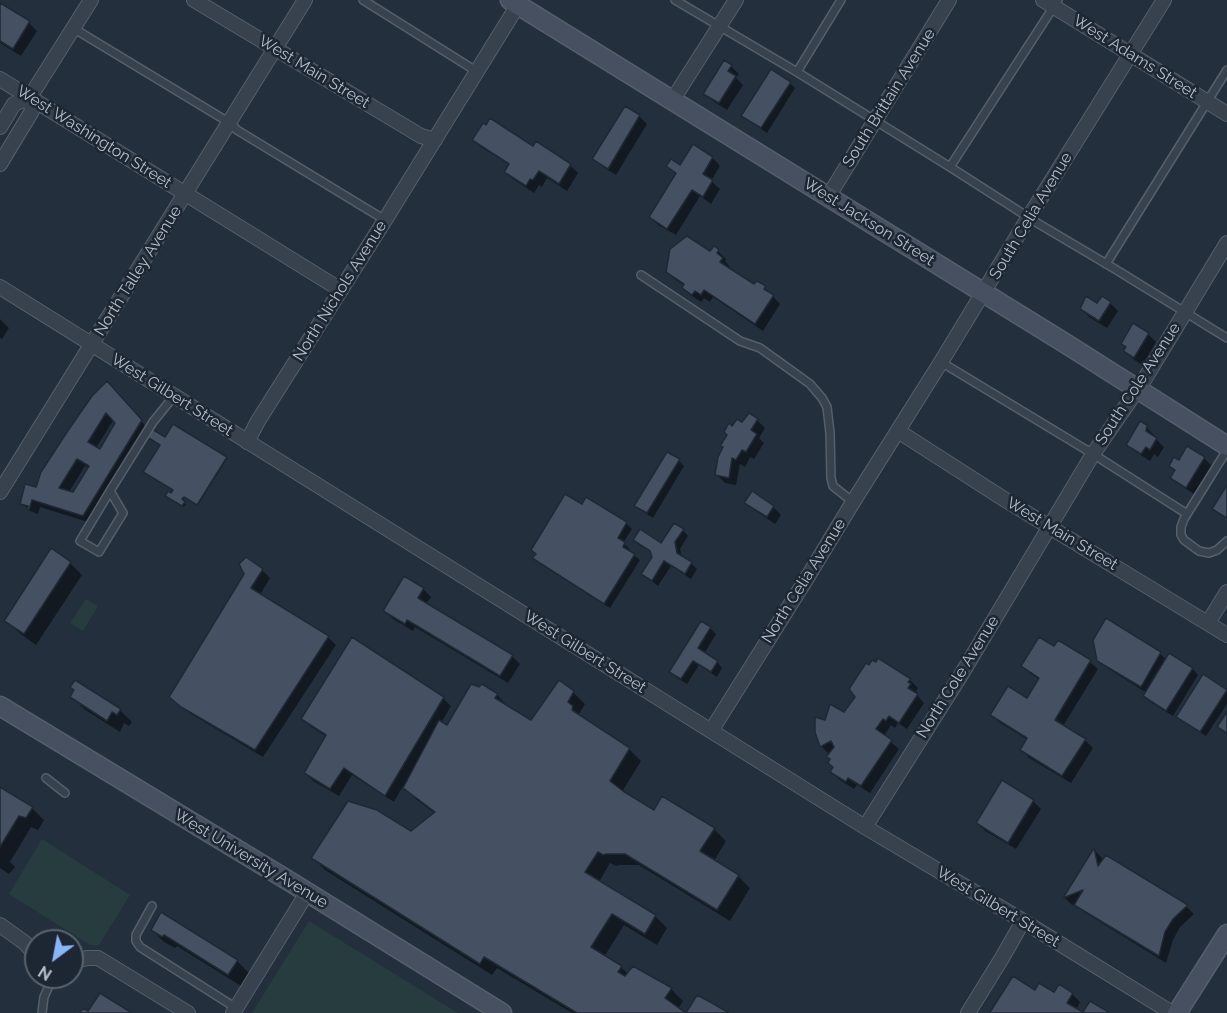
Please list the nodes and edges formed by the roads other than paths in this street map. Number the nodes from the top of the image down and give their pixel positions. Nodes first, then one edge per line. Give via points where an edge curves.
1 (90, 0) edge
2 (194, 0) edge
3 (305, 0) edge
4 (363, 0) edge
5 (675, 0) edge
6 (735, 0) edge
7 (841, 0) edge
8 (950, 0) edge
9 (1164, 0) edge
10 (516, 2) edge
11 (1052, 2) edge
12 (718, 26) junction
13 (73, 28) junction
14 (275, 49) junction
15 (1130, 54) junction
16 (1227, 70) edge
17 (476, 71) junction
18 (797, 72) junction
19 (0, 79) edge
20 (30, 97) junction
21 (672, 101) junction
22 (1207, 102) junction
23 (1227, 114) edge
24 (875, 121) junction
25 (230, 123) junction
26 (0, 127) edge
27 (435, 140) junction
28 (0, 164) edge
29 (950, 167) junction
30 (186, 194) junction
31 (828, 196) junction
32 (1029, 217) junction
33 (385, 220) junction
34 (1227, 243) edge
35 (1106, 264) junction
36 (641, 275) dead end
37 (0, 287) edge
38 (341, 290) junction
39 (983, 293) junction
40 (1184, 312) junction
41 (1227, 338) edge
42 (92, 344) junction
43 (942, 362) junction
44 (1137, 389) junction
45 (174, 396) junction
46 (898, 431) junction
47 (248, 442) junction
48 (1227, 448) edge
49 (1094, 454) junction
50 (111, 490) junction
51 (0, 492) edge
52 (853, 502) junction
53 (1187, 514) junction
54 (1050, 525) junction
55 (1227, 541) edge
56 (1227, 592) edge
57 (1208, 623) junction
58 (1227, 635) edge
59 (0, 706) edge
60 (711, 731) junction
61 (46, 778) dead end
62 (65, 793) dead end
63 (865, 827) junction
64 (307, 893) junction
65 (152, 906) dead end
66 (1023, 921) junction
67 (0, 925) edge
68 (1227, 934) edge
69 (24, 942) edge
70 (84, 959) edge
71 (48, 989) edge
72 (235, 1010) edge
73 (42, 1013) edge
74 (188, 1013) edge
75 (502, 1013) edge
76 (968, 1013) edge
77 (1172, 1013) edge
78 (1177, 1013) edge

1 - 13 street
2 - 14 street, West Main Street
3 - 14 street, North Talley Avenue
4 - 17 lane
5 - 12 lane
6 - 12 street
7 - 18 lane
8 - 24 street, South Brittain Avenue
9 - 15 street, South Celia Avenue
10 - 17 street, North Nichols Avenue
10 - 21 main road, West Jackson Street
11 - 15 street, West Adams Street
11 - 29 lane
12 - 18 lane
12 - 21 street
13 - 20 street
13 - 25 lane
14 - 25 street, North Talley Avenue
14 - 27 street, West Main Street via 421,136
15 - 22 street, West Adams Street
15 - 32 street, South Celia Avenue
16 - 22 lane
17 - 27 street, North Nichols Avenue
18 - 24 lane
19 - 20 street, West Washington Street
20 - 26 street via 14,104
20 - 28 street via 32,111
20 - 30 street, West Washington Street
21 - 31 main road, West Jackson Street
22 - 23 street, West Adams Street
22 - 35 lane
24 - 29 lane
24 - 31 street, South Brittain Avenue
25 - 30 street, North Talley Avenue
25 - 33 lane
27 - 33 street, North Nichols Avenue
29 - 32 lane
30 - 38 street, West Washington Street
30 - 42 street, North Talley Avenue
31 - 39 main road, West Jackson Street
32 - 35 lane
32 - 39 street, South Celia Avenue
33 - 38 street, North Nichols Avenue
34 - 40 street, South Cole Avenue
35 - 40 lane
36 - 52 lane via 741,341 760,348 810,384 827,407 833,486
37 - 42 street, West Gilbert Street
38 - 47 street, North Nichols Avenue
39 - 43 street, South Celia Avenue
39 - 44 main road, West Jackson Street
40 - 41 lane
40 - 44 street, South Cole Avenue
42 - 45 street, West Gilbert Street
42 - 51 street, North Talley Avenue
43 - 46 street, South Celia Avenue
43 - 49 lane
44 - 48 main road, West Jackson Street
44 - 49 street, South Cole Avenue
45 - 47 street, West Gilbert Street
45 - 50 lane
46 - 52 street, North Celia Avenue
46 - 54 street, West Main Street
47 - 60 street, West Gilbert Street
48 - 53 lane
49 - 53 lane
49 - 54 street, South Cole Avenue
50 - 50 lane via 80,541 99,552 123,513
52 - 60 street, North Celia Avenue
53 - 55 lane via 1181,535 1190,545 1209,553
54 - 57 street, West Main Street
54 - 63 street, North Cole Avenue
56 - 57 street
57 - 58 street, West Main Street
59 - 64 main road, West University Avenue
60 - 63 street, West Gilbert Street
61 - 62 lane
63 - 66 street, West Gilbert Street
64 - 72 street
64 - 75 main road, West University Avenue
65 - 72 lane via 136,935 140,947
66 - 76 street
66 - 77 street, West Gilbert Street
67 - 69 street
68 - 78 main road
70 - 74 street via 98,958
71 - 73 lane

